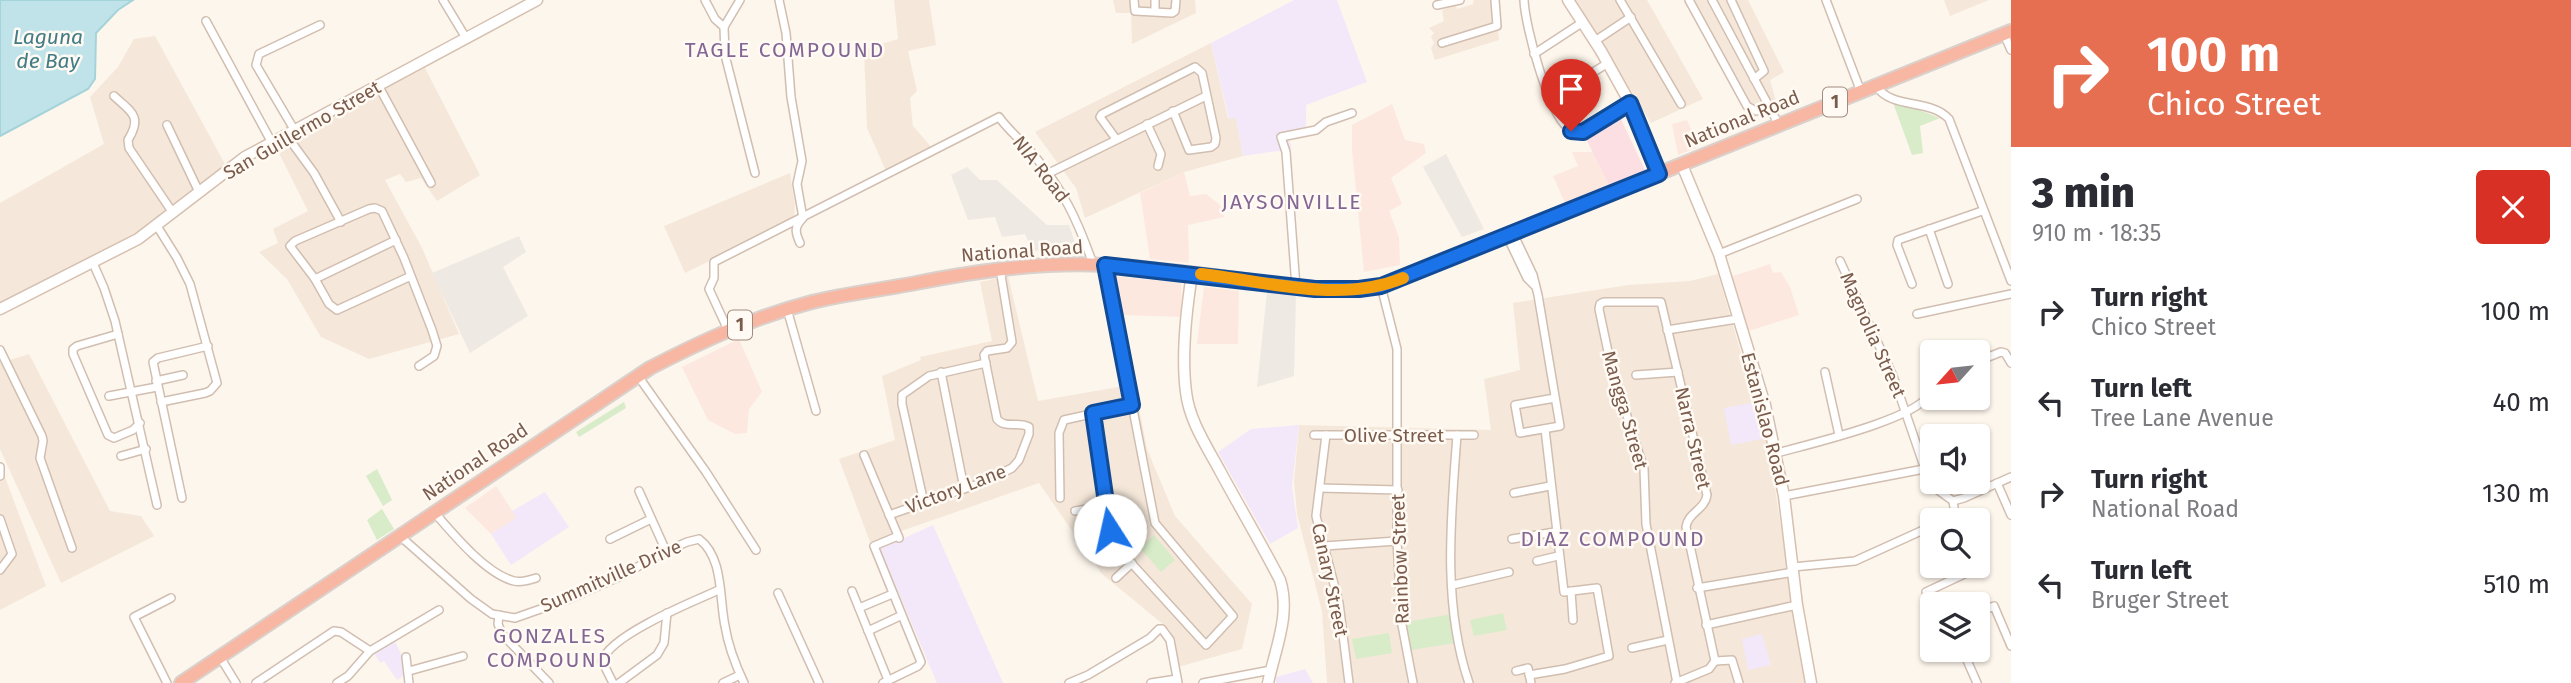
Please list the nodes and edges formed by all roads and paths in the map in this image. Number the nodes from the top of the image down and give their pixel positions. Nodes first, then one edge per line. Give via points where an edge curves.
1 (443, 0) edge
2 (537, 0) edge
3 (705, 0) edge
4 (740, 0) edge
5 (779, 0) edge
6 (1134, 0) edge
7 (1155, 0) edge
8 (1176, 0) edge
9 (1460, 0) edge
10 (1495, 0) edge
11 (1524, 0) edge
12 (1568, 0) edge
13 (1620, 0) edge
14 (1689, 0) edge
15 (1712, 0) edge
16 (1731, 0) edge
17 (1826, 0) edge
18 (1437, 5) dead end
19 (1155, 12) junction
20 (1631, 17) junction
21 (206, 22) dead end
22 (1583, 22) junction
23 (320, 25) dead end
24 (724, 27) junction
25 (2007, 32) edge
26 (466, 38) junction
27 (1595, 41) junction
28 (1442, 43) dead end
29 (2011, 50) edge
30 (1534, 54) junction
31 (1608, 63) junction
32 (1754, 79) junction
33 (378, 85) junction
34 (1876, 86) junction
35 (1861, 92) junction
36 (114, 96) dead end
37 (1206, 96) junction
38 (1552, 98) junction
39 (1630, 103) junction
40 (1681, 104) dead end
41 (1769, 108) junction
42 (1173, 111) junction
43 (1352, 113) dead end
44 (1147, 124) junction
45 (167, 125) dead end
46 (1779, 125) junction
47 (291, 133) junction
48 (1116, 139) junction
49 (272, 143) junction
50 (1682, 164) junction
51 (1158, 166) dead end
52 (755, 173) dead end
53 (1049, 173) junction
54 (1659, 174) junction
55 (431, 183) dead end
56 (199, 192) junction
57 (1857, 199) dead end
58 (1982, 211) junction
59 (173, 212) junction
60 (803, 218) junction
61 (341, 222) junction
62 (157, 226) junction
63 (1929, 229) junction
64 (1510, 234) junction
65 (396, 240) junction
66 (800, 243) dead end
67 (1719, 254) junction
68 (1840, 261) dead end
69 (93, 263) junction
70 (1099, 265) junction
71 (1000, 268) junction
72 (1192, 274) junction
73 (411, 276) junction
74 (315, 279) junction
75 (2011, 281) edge
76 (1912, 284) dead end
77 (1948, 284) dead end
78 (1381, 286) junction
79 (1296, 287) junction
80 (2011, 294) edge
81 (1600, 304) joint
82 (0, 309) edge
83 (787, 309) junction
84 (1917, 314) dead end
85 (1737, 319) junction
86 (729, 330) junction
87 (1667, 330) junction
88 (118, 334) junction
89 (208, 346) junction
90 (0, 350) edge
91 (1990, 356) edge
92 (986, 363) junction
93 (2011, 363) edge
94 (419, 366) dead end
95 (942, 372) junction
96 (1678, 372) junction
97 (1825, 372) dead end
98 (183, 375) dead end
99 (1636, 375) dead end
100 (638, 376) junction
101 (157, 384) junction
102 (131, 392) junction
103 (109, 396) dead end
104 (1555, 398) junction
105 (160, 402) junction
106 (1920, 404) edge
107 (1132, 405) junction
108 (816, 411) dead end
109 (1906, 412) junction
110 (1093, 413) junction
111 (140, 423) junction
112 (1545, 429) junction
113 (1397, 434) junction
114 (1314, 435) dead end
115 (1326, 435) junction
116 (1457, 435) junction
117 (1474, 435) dead end
118 (1839, 435) junction
119 (146, 449) junction
120 (1777, 453) junction
121 (864, 455) dead end
122 (121, 456) dead end
123 (1920, 456) edge
124 (0, 467) edge
125 (1920, 470) edge
126 (0, 476) edge
127 (2011, 477) edge
128 (1997, 483) junction
129 (1550, 486) junction
130 (964, 488) junction
131 (1320, 488) junction
132 (1398, 490) junction
133 (639, 491) dead end
134 (1514, 493) dead end
135 (1943, 494) edge
136 (1784, 496) junction
137 (182, 498) dead end
138 (1060, 498) dead end
139 (1953, 501) junction
140 (924, 503) junction
141 (157, 505) dead end
142 (1105, 506) junction
143 (1953, 508) edge
144 (1074, 511) dead end
145 (435, 512) junction
146 (889, 515) junction
147 (2011, 515) edge
148 (651, 519) junction
149 (1, 522) edge
150 (1920, 531) edge
151 (1555, 532) junction
152 (400, 536) junction
153 (610, 539) dead end
154 (1512, 539) dead end
155 (1397, 541) junction
156 (1324, 546) junction
157 (72, 548) dead end
158 (756, 550) dead end
159 (666, 551) junction
160 (1558, 556) junction
161 (1537, 561) dead end
162 (1132, 563) junction
163 (0, 570) edge
164 (1793, 570) junction
165 (1508, 572) dead end
166 (536, 578) dead end
167 (1116, 578) dead end
168 (1956, 578) edge
169 (1453, 584) junction
170 (1697, 589) junction
171 (719, 590) junction
172 (852, 591) dead end
173 (1571, 591) junction
174 (1926, 592) dead end
175 (778, 593) dead end
176 (890, 595) dead end
177 (171, 598) dead end
178 (1797, 605) junction
179 (859, 608) junction
180 (1990, 608) edge
181 (439, 610) dead end
182 (667, 613) junction
183 (499, 615) junction
184 (898, 617) dead end
185 (1573, 620) dead end
186 (1706, 625) junction
187 (868, 631) junction
188 (1668, 640) junction
189 (2011, 646) edge
190 (1632, 648) dead end
191 (370, 651) junction
192 (463, 656) dead end
193 (220, 657) junction
194 (406, 657) dead end
195 (1715, 661) junction
196 (1968, 662) edge
197 (1271, 670) junction
198 (409, 671) junction
199 (1516, 671) dead end
200 (740, 675) junction
201 (1530, 679) edge
202 (1177, 681) edge
203 (886, 682) edge
204 (167, 683) edge
205 (181, 683) edge
206 (236, 683) edge
207 (257, 683) edge
208 (337, 683) edge
209 (409, 683) edge
210 (549, 683) edge
211 (612, 683) edge
212 (619, 683) edge
213 (723, 683) edge
214 (744, 683) edge
215 (819, 683) edge
216 (1069, 683) edge
217 (1151, 683) edge
218 (1203, 683) edge
219 (1268, 683) edge
220 (1349, 683) edge
221 (1413, 683) edge
222 (1469, 683) edge
223 (1676, 683) edge
224 (1739, 683) edge
225 (1811, 683) edge
226 (1977, 683) edge

1 - 26 street
2 - 26 street, San Guillermo Street
3 - 24 street
4 - 24 street
5 - 60 street via 802,161 797,184
6 - 19 street via 1135,11
7 - 19 street
8 - 19 street via 1175,12
9 - 18 street
10 - 28 street via 1497,26
11 - 30 street
12 - 22 street
13 - 20 street
14 - 41 street via 1747,106 1756,111
15 - 32 street
16 - 32 street via 1765,71
17 - 35 street
20 - 27 street
20 - 40 street
21 - 49 street
22 - 27 street
22 - 30 street
23 - 47 street via 259,54 256,60
24 - 52 street via 725,57
25 - 29 street
25 - 34 highway, National Road / 1
26 - 33 street, San Guillermo Street
27 - 31 street
30 - 38 street
31 - 38 street
31 - 39 street
32 - 41 street
33 - 47 street, San Guillermo Street
33 - 55 street
34 - 35 highway, National Road / 1
34 - 58 street via 1887,97 1931,107 1949,119
35 - 46 highway, National Road / 1
36 - 59 street via 135,118 129,148
37 - 42 street
37 - 42 street via 1216,138 1211,147 1189,150
37 - 48 street via 1202,72 1195,67 1102,114 1101,121
38 - 39 street via 1571,131 1583,132
39 - 54 street
41 - 46 street
42 - 44 street
43 - 79 street via 1316,130 1281,137
44 - 48 street
44 - 51 street via 1161,154
45 - 56 street
46 - 50 highway, National Road / 1
47 - 49 street, San Guillermo Street
47 - 61 street
48 - 53 street
49 - 56 street, San Guillermo Street
50 - 54 highway, National Road / 1
50 - 67 street, Estanislao Road
53 - 60 street, NIA Road via 999,117
53 - 70 street, NIA Road
54 - 64 highway, National Road / 1
56 - 59 street, San Guillermo Street
57 - 67 street
58 - 63 street
58 - 75 street
59 - 62 street, San Guillermo Street
60 - 66 street via 795,228
60 - 86 street via 714,262 709,289
61 - 65 street via 378,209
61 - 74 street via 290,246
62 - 69 street, San Guillermo Street
62 - 89 street via 187,277
63 - 76 street via 1897,243
63 - 77 street
64 - 78 highway, National Road / 1
64 - 104 street via 1533,275
65 - 73 street
65 - 74 street
67 - 85 street, Estanislao Road
68 - 109 street, Magnolia Street
69 - 82 street, San Guillermo Street
69 - 88 street
70 - 71 highway, National Road / 1
70 - 72 highway, National Road / 1
70 - 107 street, NIA Road
71 - 83 highway, National Road / 1
71 - 92 street via 1012,342 1006,348 985,351
72 - 79 highway, National Road / 1
72 - 197 street via 1186,392 1196,426 1283,590 1285,609
73 - 74 street via 340,309 334,309
73 - 94 street via 437,346 434,356
78 - 79 highway, National Road / 1
78 - 113 street, Rainbow Street via 1397,349
80 - 84 street
81 - 87 street, Narra Street via 1661,302
81 - 188 street, Mangga Street via 1611,366 1644,469 1646,524
83 - 86 highway, National Road / 1
83 - 108 street
85 - 87 street
85 - 120 street, Estanislao Road
86 - 100 highway, National Road / 1
87 - 96 street, Narra Street
88 - 102 street
88 - 111 street via 77,346 73,354 108,435 114,438
89 - 101 street via 154,360
89 - 105 street via 215,387
90 - 157 street via 42,436 40,458
91 - 93 street via 2001,352
92 - 95 street
92 - 130 street, Victory Lane via 997,419 1026,426 1029,434 1012,468
95 - 130 street
95 - 140 street via 919,382 901,399
96 - 99 street
96 - 170 street, Narra Street via 1707,495 1686,527
97 - 118 street
98 - 101 street
100 - 145 highway, National Road / 1
100 - 158 street
101 - 102 street
101 - 105 street
102 - 103 street
102 - 111 street
104 - 112 street via 1560,426
104 - 112 street via 1515,405 1520,433
105 - 137 street
106 - 109 street
107 - 110 street
107 - 162 street, NIA Road via 1154,523 1233,616 1206,645
109 - 118 street
109 - 123 street, Magnolia Street
110 - 138 street via 1067,418 1060,428
110 - 142 street
111 - 119 street
112 - 129 street
113 - 115 street, Olive Street
113 - 116 street, Olive Street
113 - 132 street, Rainbow Street
114 - 115 street, Olive Street
115 - 131 street, Canary Street
116 - 117 street, Olive Street
116 - 169 street via 1451,515
118 - 120 street
119 - 122 street
119 - 141 street
120 - 136 street, Estanislao Road
121 - 146 street
124 - 126 street
125 - 136 street
127 - 128 street
128 - 139 street
128 - 147 street
129 - 134 street
129 - 151 street
130 - 140 street, Victory Lane
131 - 132 street
131 - 156 street, Canary Street via 1316,516
132 - 155 street, Rainbow Street
133 - 148 street
135 - 139 street, Magnolia Street
136 - 164 street, Estanislao Road
139 - 143 street
140 - 146 street, Victory Lane
142 - 144 street
142 - 162 street via 1115,544
145 - 152 highway, National Road / 1
145 - 166 street via 495,571 512,580
146 - 203 street via 898,537 874,546 921,662
148 - 153 street
148 - 159 street
149 - 163 street via 12,554
150 - 164 street via 1855,561
151 - 154 street
151 - 160 street
152 - 183 street via 471,599
152 - 193 highway, National Road / 1
155 - 156 street
155 - 221 street, Rainbow Street via 1402,625
156 - 220 street, Canary Street via 1339,603
159 - 171 street, Summitville Drive via 699,540 706,545 718,570
159 - 183 street, Summitville Drive via 569,599 515,618
160 - 161 street
160 - 173 street via 1564,592
162 - 167 street
164 - 170 street
164 - 178 street, Estanislao Road
165 - 169 street
168 - 174 street
169 - 222 street
170 - 186 street, Narra Street
171 - 182 street
171 - 200 street, Summitville Drive
172 - 179 street
173 - 185 street
173 - 201 street via 1597,588 1609,656
175 - 215 street
176 - 179 street
177 - 204 street via 134,617
178 - 186 street
178 - 225 street, Estanislao Road
179 - 187 street
180 - 189 street via 1994,606
181 - 191 street
182 - 211 street via 605,653 602,661
182 - 212 street via 664,643 657,655
183 - 210 street via 502,634
184 - 187 street
186 - 195 street, Narra Street
187 - 203 street
188 - 190 street
188 - 223 street, Mangga Street
191 - 207 street via 334,631
191 - 208 street
192 - 198 street
193 - 205 highway, National Road / 1
193 - 206 street
194 - 198 street
195 - 223 street via 1709,669
195 - 224 street via 1732,660
196 - 226 street
197 - 218 street
197 - 219 street
198 - 209 street
199 - 201 street via 1528,668
200 - 213 street
200 - 214 street, Summitville Drive
202 - 216 street via 1170,640 1159,629
202 - 217 street

